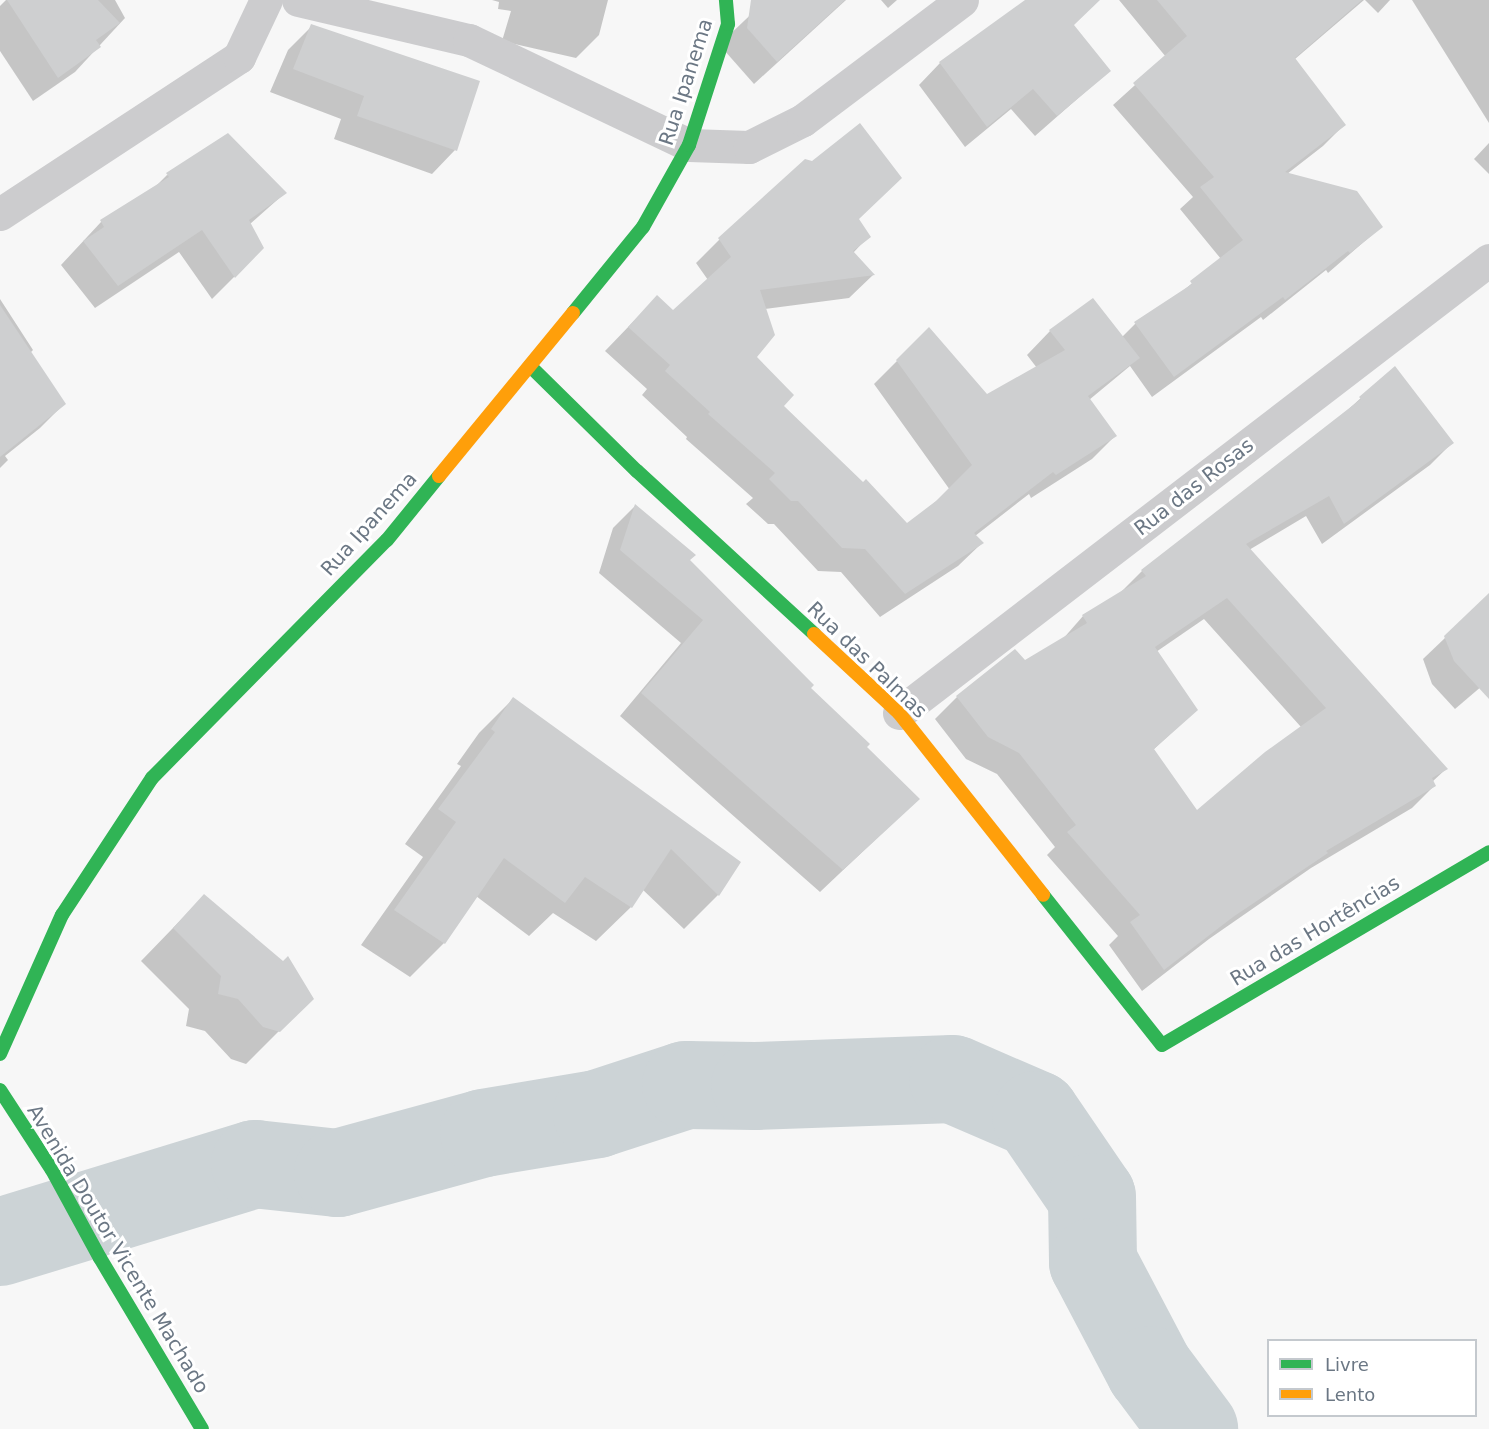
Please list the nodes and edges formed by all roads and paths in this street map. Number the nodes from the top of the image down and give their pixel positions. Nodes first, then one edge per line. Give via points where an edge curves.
1 (266, 0) edge
2 (298, 0) edge
3 (726, 0) edge
4 (962, 0) edge
5 (689, 145) junction
6 (0, 214) edge
7 (1489, 260) edge
8 (530, 366) junction
9 (899, 713) junction
10 (1489, 852) edge
11 (1162, 1045) joint
12 (0, 1054) edge
13 (0, 1090) edge
14 (202, 1429) edge

1 - 6 street via 239,57
2 - 5 street via 469,40
3 - 5 street, Rua Ipanema via 728,24
4 - 5 street via 803,120 749,147
5 - 8 street, Rua Ipanema via 643,227
7 - 9 street, Rua das Rosas
8 - 9 street, Rua das Palmas
8 - 12 street, Rua Ipanema via 387,540 153,778 62,915
9 - 11 street, Rua das Palmas
10 - 11 street, Rua das Hortências
13 - 14 street, Avenida Doutor Vicente Machado via 52,1170

